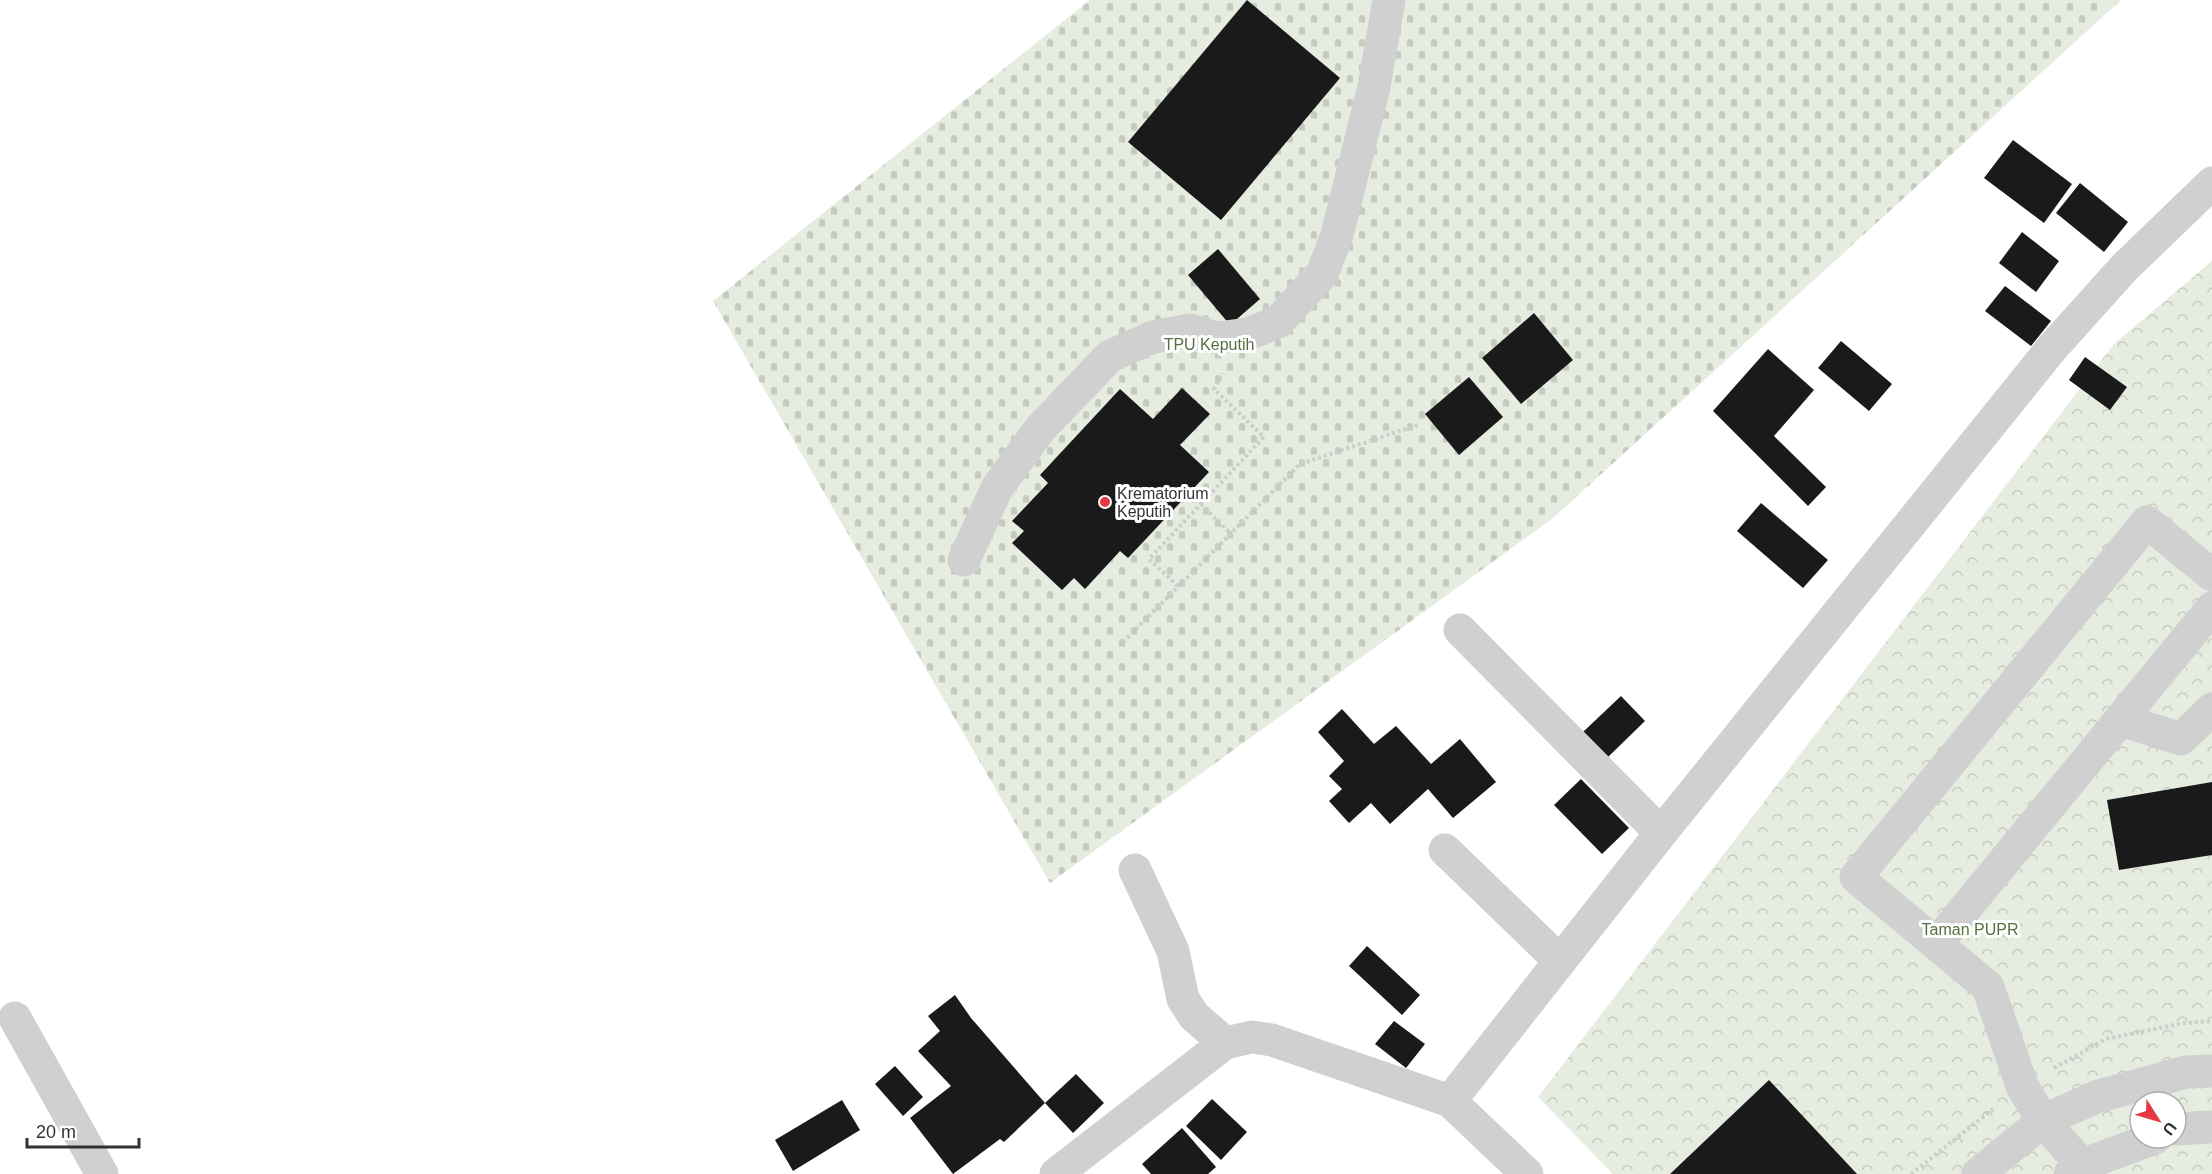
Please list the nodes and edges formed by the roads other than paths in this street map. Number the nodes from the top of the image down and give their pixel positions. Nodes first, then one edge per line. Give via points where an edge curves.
1 (1389, 0) edge
2 (2212, 183) edge
3 (964, 560) dead end
4 (2212, 575) edge
5 (2212, 608) edge
6 (1460, 630) dead end
7 (2212, 709) edge
8 (2121, 720) junction
9 (1661, 833) junction
10 (1445, 850) dead end
11 (1135, 870) dead end
12 (1937, 943) junction
13 (1560, 961) junction
14 (15, 1018) dead end
15 (1226, 1043) junction
16 (2212, 1071) edge
17 (1450, 1101) junction
18 (2043, 1121) junction
19 (2212, 1127) edge
20 (2188, 1128) edge
21 (2128, 1149) edge
22 (2076, 1169) edge
23 (102, 1174) edge
24 (1056, 1174) edge
25 (1527, 1174) edge
26 (1978, 1174) edge

1 - 3 street via 1374,87 1337,235 1322,274 1278,322 1248,334 1217,338 1190,330 1153,338 1110,356 1040,429 997,488
2 - 9 street via 2124,268 2052,348
4 - 12 street via 2147,522 1856,877
5 - 8 street
6 - 9 street
7 - 8 street via 2181,739
8 - 12 street
9 - 13 street
10 - 13 street
11 - 15 street via 1173,951 1183,999 1194,1016
12 - 18 street via 1988,987 2022,1086
13 - 17 street
14 - 23 street
15 - 17 street via 1252,1037 1272,1040
15 - 24 street
16 - 18 street via 2186,1072 2096,1097
17 - 25 street
18 - 22 street
18 - 26 street
19 - 20 street
21 - 22 street

